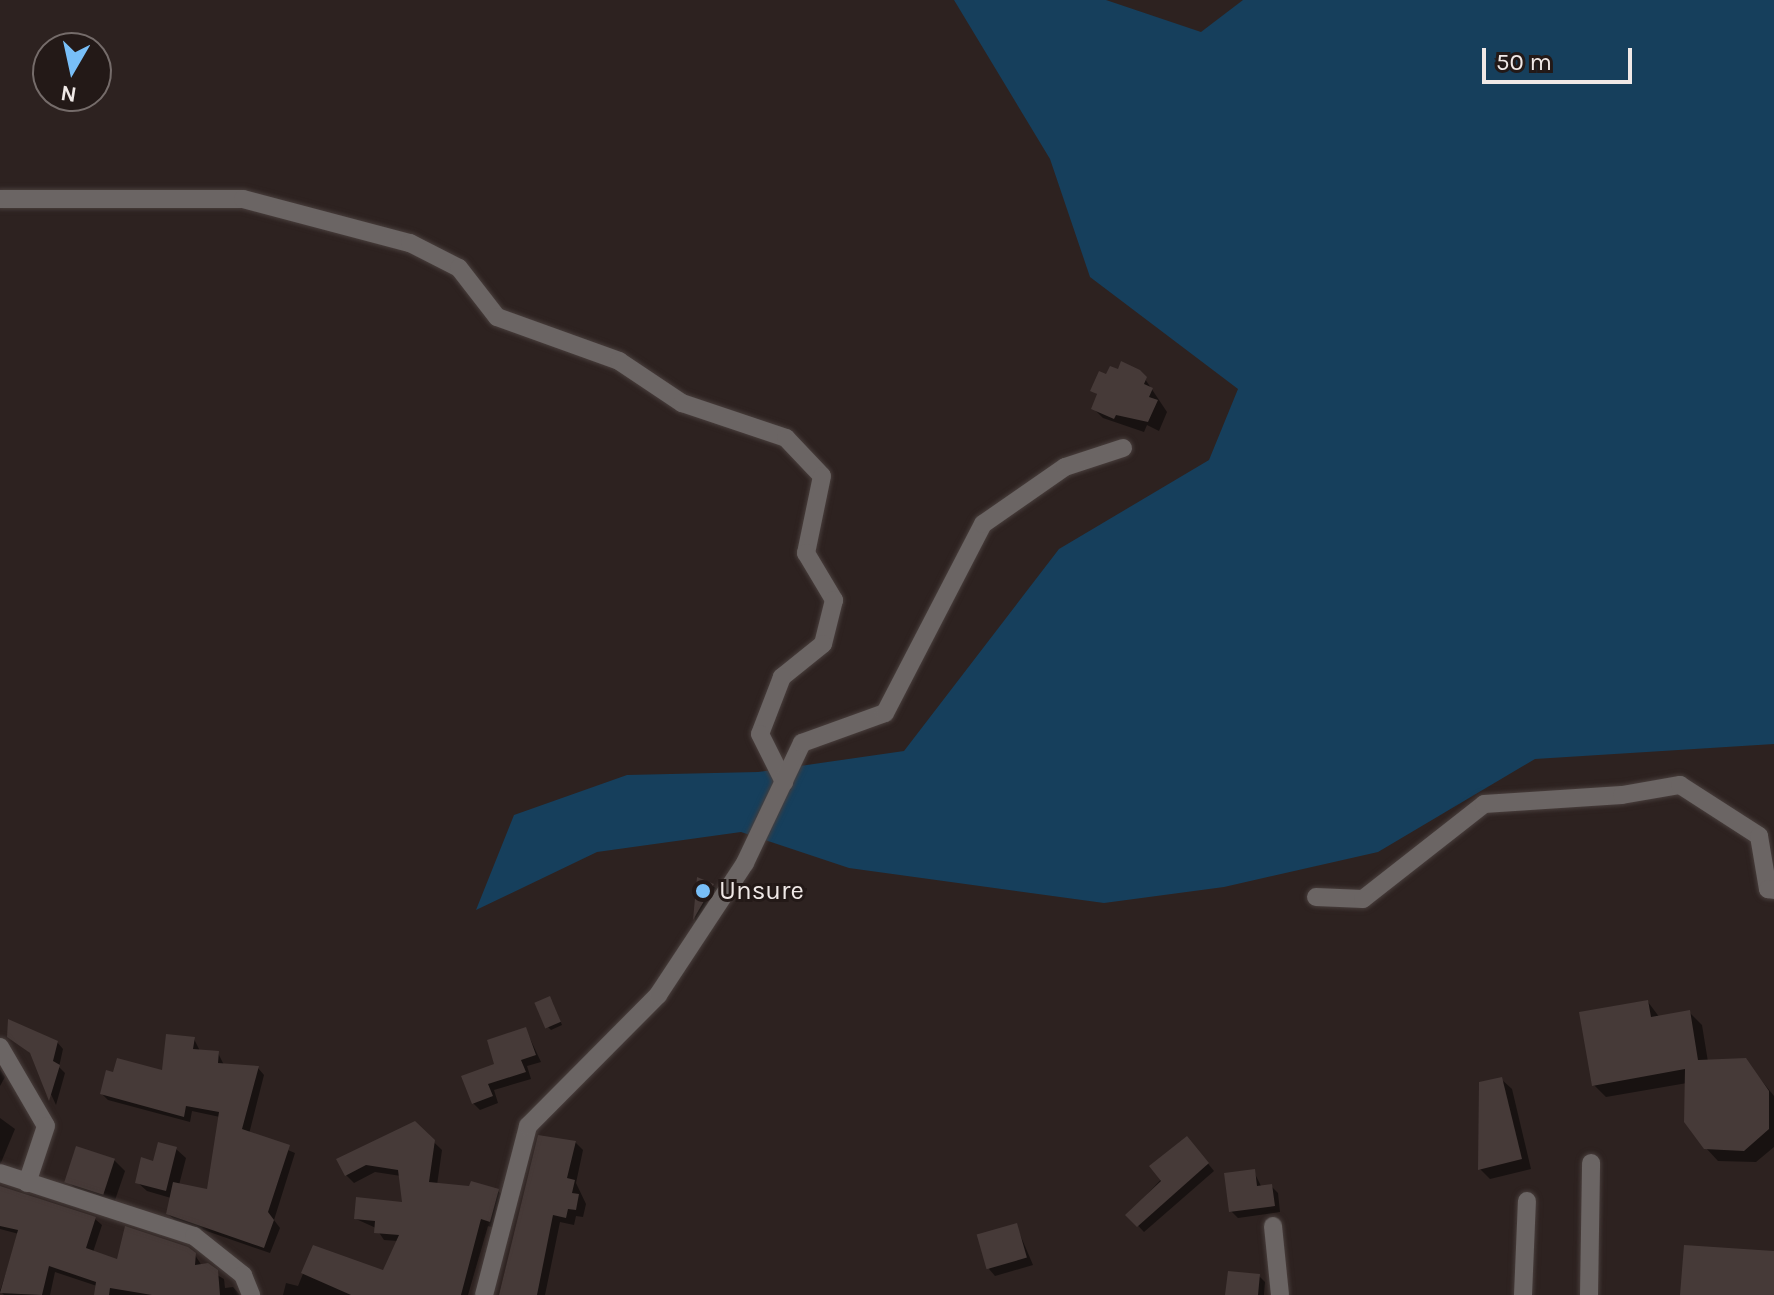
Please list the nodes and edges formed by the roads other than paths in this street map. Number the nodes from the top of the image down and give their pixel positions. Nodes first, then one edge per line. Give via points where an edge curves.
1 (0, 199) edge
2 (1123, 448) dead end
3 (784, 782) junction
4 (1774, 890) edge
5 (1316, 897) dead end
6 (0, 1047) edge
7 (1591, 1163) dead end
8 (0, 1173) edge
9 (27, 1183) junction
10 (1527, 1201) dead end
11 (1273, 1226) dead end
12 (251, 1295) edge
13 (484, 1295) edge
14 (1280, 1295) edge
15 (1523, 1295) edge
16 (1589, 1295) edge

1 - 3 street via 243,199 410,243 459,268 497,317 619,361 682,403 786,438 822,476 806,553 834,600 823,644 782,677 760,734
2 - 3 street via 1065,467 983,524 885,713 802,743
3 - 13 street via 745,863 658,995 528,1126
4 - 5 street via 1768,889 1759,836 1680,785 1622,795 1484,804 1363,899
6 - 9 street via 46,1126
7 - 16 street
8 - 9 street
9 - 12 street via 194,1236 243,1275
10 - 15 street
11 - 14 street

